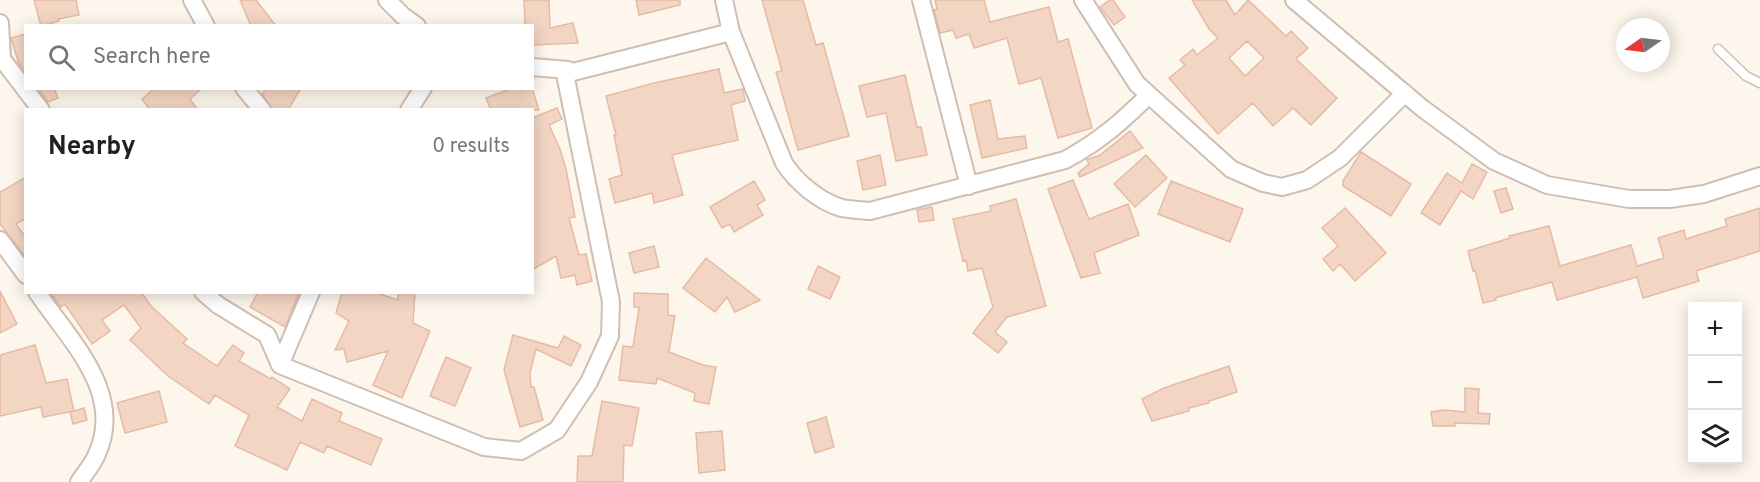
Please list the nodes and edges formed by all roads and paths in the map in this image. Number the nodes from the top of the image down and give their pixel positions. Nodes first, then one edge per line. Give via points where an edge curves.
1 (192, 0) edge
2 (387, 0) edge
3 (724, 0) edge
4 (921, 0) edge
5 (1083, 0) edge
6 (1294, 0) edge
7 (0, 23) edge
8 (205, 24) edge
9 (414, 24) edge
10 (731, 32) junction
11 (1718, 49) dead end
12 (1, 60) edge
13 (534, 67) edge
14 (566, 74) junction
15 (1760, 83) edge
16 (24, 89) edge
17 (25, 90) edge
18 (246, 90) edge
19 (422, 90) edge
20 (1404, 93) junction
21 (1149, 95) junction
22 (39, 108) edge
23 (260, 108) edge
24 (410, 108) edge
25 (1760, 176) edge
26 (969, 186) junction
27 (0, 240) edge
28 (24, 272) edge
29 (39, 294) edge
30 (205, 294) edge
31 (310, 294) edge
32 (280, 365) junction
33 (79, 482) edge

1 - 8 street
2 - 9 street
3 - 10 street
4 - 26 street
5 - 21 street via 1137,84
6 - 20 street
7 - 12 street
10 - 14 street
10 - 26 street via 784,163 793,178 811,192 841,208 870,211
11 - 15 lane via 1746,76
12 - 16 street
13 - 14 street via 568,70
14 - 32 street via 611,302 610,336 589,382 557,430 521,451 484,447
17 - 22 street
18 - 23 street
19 - 24 street
20 - 21 street via 1340,158 1307,180 1282,187 1230,169
20 - 25 street via 1494,161 1547,185 1629,199 1670,199 1704,194
21 - 26 street via 1094,145 1065,160
27 - 28 street
29 - 33 street via 80,348 97,383 106,419 97,454
30 - 32 street via 267,335
31 - 32 street

